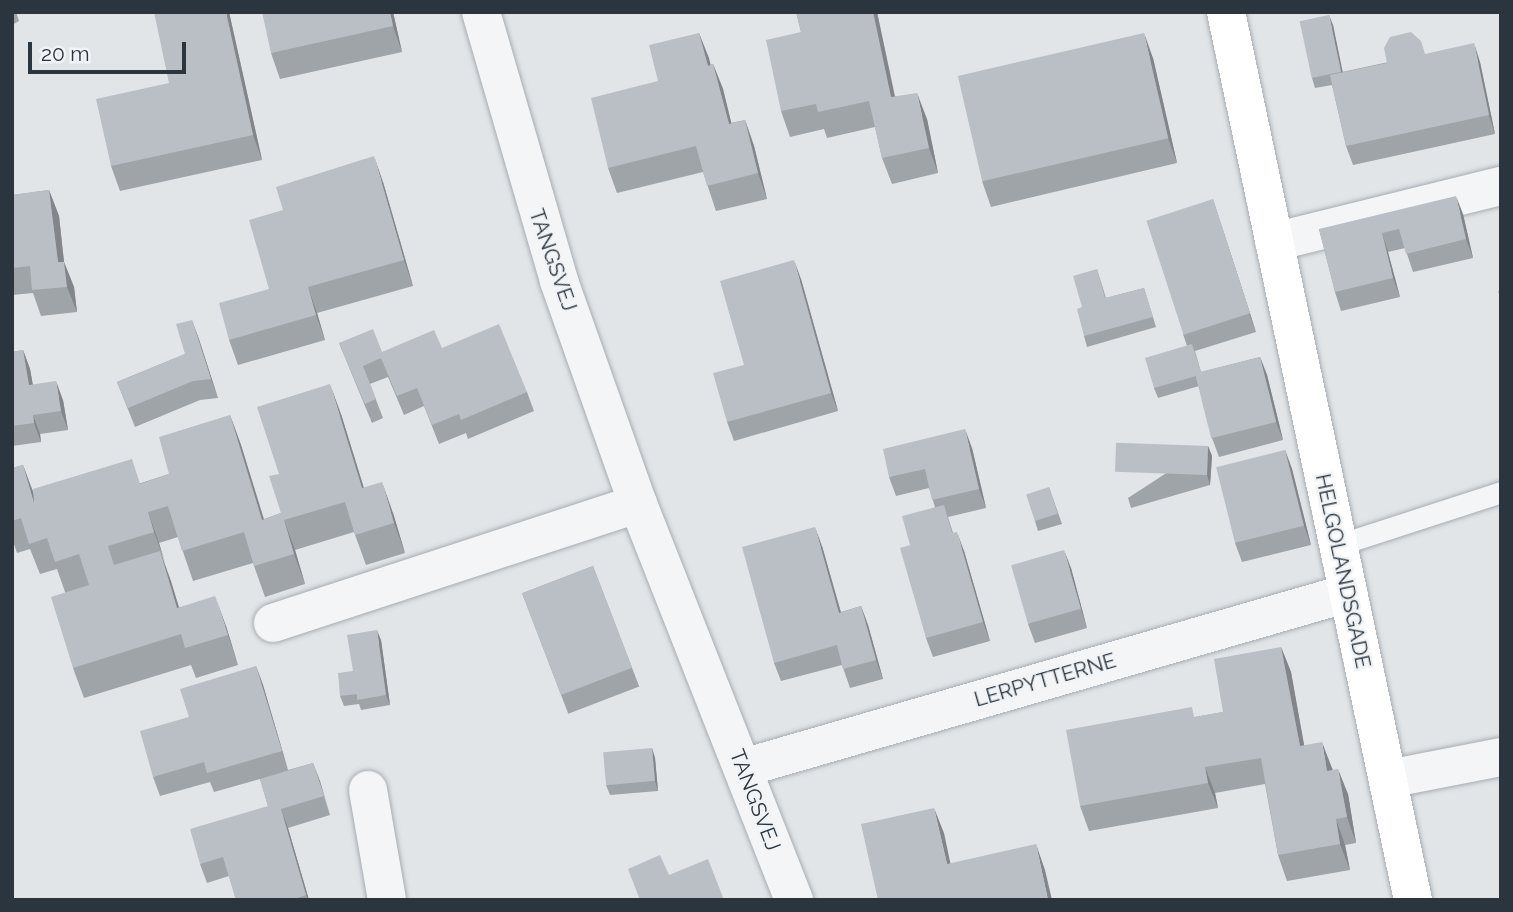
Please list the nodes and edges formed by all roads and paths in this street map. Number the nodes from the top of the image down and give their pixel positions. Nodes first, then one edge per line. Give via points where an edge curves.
1 (481, 12) edge
2 (1226, 12) edge
3 (1501, 186) edge
4 (1274, 242) junction
5 (1501, 492) edge
6 (638, 504) junction
7 (1338, 545) junction
8 (1348, 593) junction
9 (273, 623) dead end
10 (1501, 757) edge
11 (743, 768) junction
12 (1388, 779) junction
13 (368, 790) dead end
14 (387, 900) edge
15 (794, 900) edge
16 (1413, 900) edge

1 - 6 street, TANGSVEJ via 539,222
2 - 4 street, HELGOLANDSGADE
3 - 4 street
4 - 7 street, HELGOLANDSGADE
5 - 7 lane
6 - 9 street
6 - 11 street, TANGSVEJ
7 - 8 street, HELGOLANDSGADE
8 - 11 street, LERPYTTERNE
8 - 12 street, HELGOLANDSGADE
10 - 12 street
11 - 15 street, TANGSVEJ
12 - 16 street, HELGOLANDSGADE
13 - 14 street

